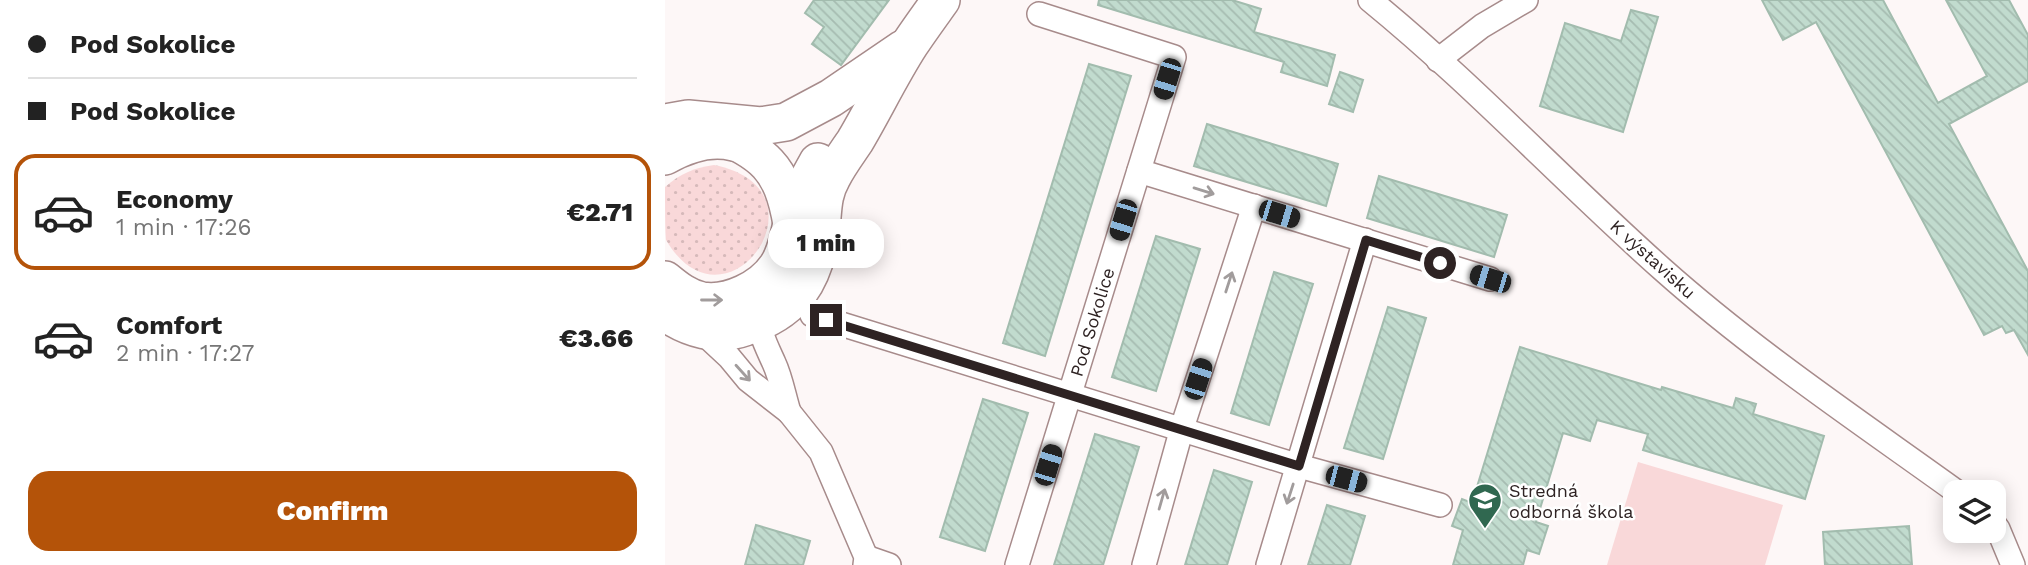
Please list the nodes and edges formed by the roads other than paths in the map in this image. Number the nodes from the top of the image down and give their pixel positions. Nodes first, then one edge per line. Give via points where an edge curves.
1 (941, 0) edge
2 (1370, 0) edge
3 (1526, 0) edge
4 (1039, 14) dead end
5 (1438, 60) junction
6 (870, 90) junction
7 (677, 121) edge
8 (744, 145) junction
9 (665, 156) edge
10 (1139, 171) junction
11 (1254, 206) junction
12 (792, 224) junction
13 (1366, 240) junction
14 (1490, 279) dead end
15 (665, 280) edge
16 (778, 308) junction
17 (665, 312) edge
18 (700, 330) junction
19 (1070, 393) junction
20 (789, 412) junction
21 (1182, 428) junction
22 (1299, 466) junction
23 (1943, 482) edge
24 (1440, 505) dead end
25 (2004, 543) edge
26 (865, 561) edge
27 (889, 565) edge
28 (1017, 565) edge
29 (1144, 565) edge
30 (1268, 565) edge
31 (2013, 565) edge

1 - 6 main road
2 - 5 street, K výstavisku
3 - 5 street
4 - 10 street, Pod Sokolice via 1174,57
5 - 23 street, K výstavisku via 1712,312
6 - 7 main road via 786,122 761,126
6 - 8 main road via 788,142 771,147
6 - 12 main road via 803,186
6 - 16 main road via 823,197 815,258 807,279 795,299
7 - 8 main road
8 - 9 main road via 701,141
8 - 12 main road via 780,179
10 -> 11 street
10 - 19 street, Pod Sokolice
11 - 13 street
21 -> 11 street
12 - 16 main road via 777,267
13 - 14 street
13 - 22 street
15 -> 16 main road via 702,301 746,293
16 - 18 main road via 738,330
16 - 19 street, Pod Sokolice
16 - 20 street via 775,364
17 - 18 main road
18 -> 20 street via 748,380
19 - 21 street, Pod Sokolice
19 - 28 street, Pod Sokolice
20 - 26 street via 821,452
21 - 22 street, Pod Sokolice
29 -> 21 street
22 - 24 street, Pod Sokolice
22 -> 30 street
25 - 31 street
26 - 27 street

